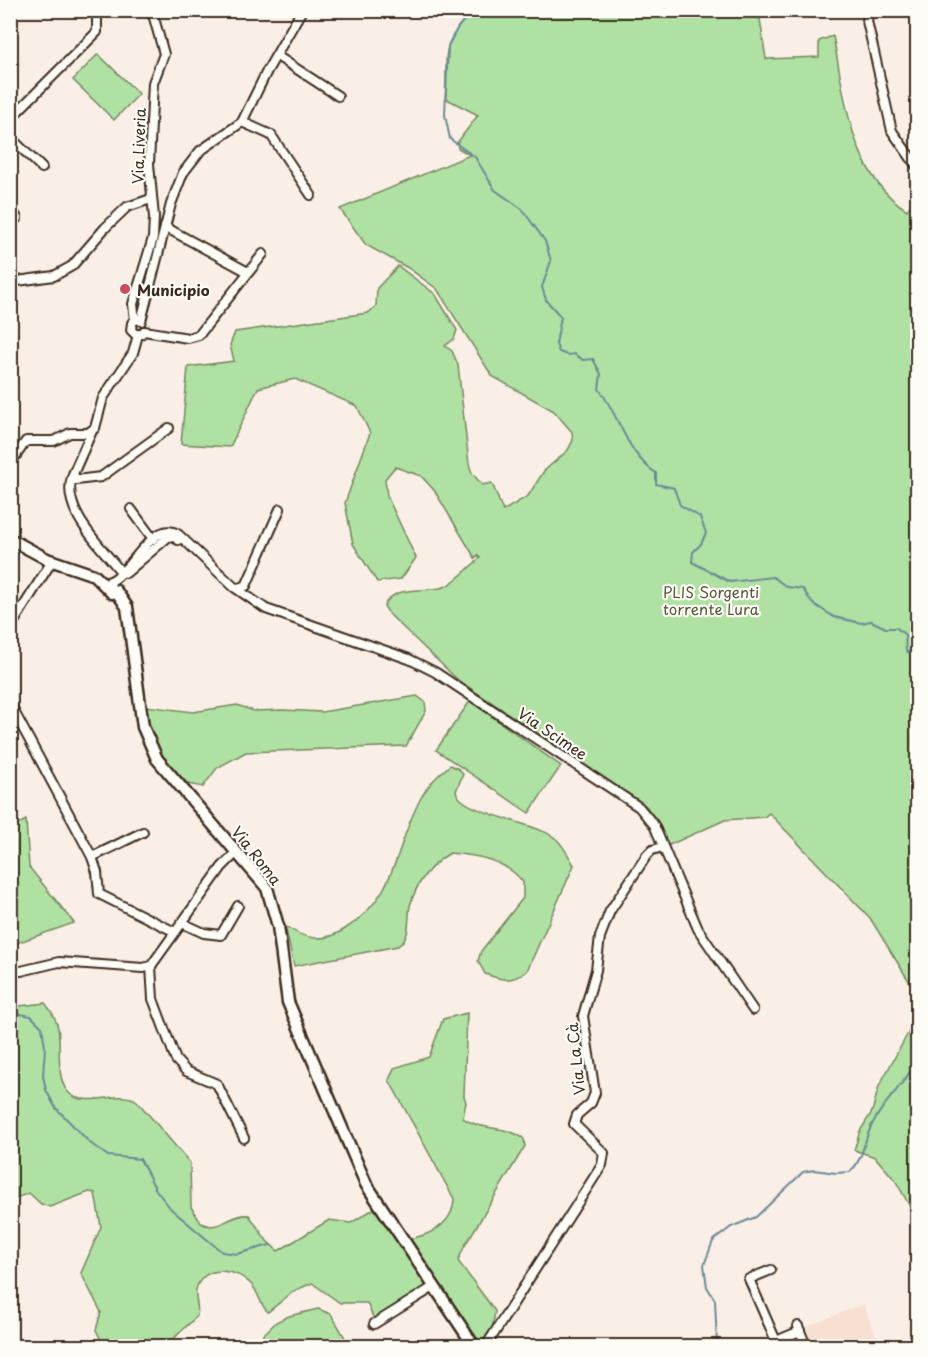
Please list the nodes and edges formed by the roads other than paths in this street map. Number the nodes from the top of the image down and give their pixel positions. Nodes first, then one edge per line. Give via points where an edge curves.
1 (149, 10) edge
2 (302, 10) edge
3 (869, 10) edge
4 (96, 11) edge
5 (277, 56) junction
6 (338, 96) dead end
7 (10, 119) edge
8 (242, 122) junction
9 (10, 137) edge
10 (42, 168) dead end
11 (918, 168) edge
12 (311, 195) dead end
13 (151, 199) junction
14 (10, 208) edge
15 (17, 218) dead end
16 (165, 227) junction
17 (263, 254) dead end
18 (248, 272) junction
19 (10, 282) edge
20 (138, 321) junction
21 (141, 333) junction
22 (169, 428) dead end
23 (92, 431) junction
24 (10, 464) edge
25 (72, 477) junction
26 (131, 509) dead end
27 (280, 509) dead end
28 (169, 534) junction
29 (10, 539) edge
30 (153, 539) junction
31 (52, 561) junction
32 (121, 572) junction
33 (237, 588) junction
34 (112, 593) junction
35 (10, 628) edge
36 (10, 704) edge
37 (143, 832) dead end
38 (663, 847) junction
39 (237, 852) junction
40 (93, 861) junction
41 (238, 906) dead end
42 (182, 923) junction
43 (175, 932) junction
44 (151, 966) junction
45 (21, 971) dead end
46 (753, 1010) dead end
47 (244, 1138) dead end
48 (771, 1270) dead end
49 (435, 1286) junction
50 (374, 1324) dead end
51 (474, 1347) edge
52 (486, 1347) edge
53 (806, 1347) edge

1 - 13 street, Via Liveria via 164,54 153,83
2 - 5 street
3 - 11 street via 867,21 892,131
4 - 7 street via 97,32
5 - 6 street
5 - 8 street
8 - 12 street via 271,135
8 - 16 street via 200,151 183,172
9 - 10 street
13 - 19 street via 127,207 72,266 54,276
13 - 20 street, Via Liveria via 153,238 133,304
14 - 15 street
16 - 18 street
16 - 20 street
17 - 18 street
18 - 21 street via 199,335 188,338
20 - 21 street
20 - 21 street via 130,328
21 - 23 street via 133,353 103,398 98,423
22 - 25 street via 101,477
23 - 24 street via 70,433 54,441 26,441
23 - 25 street
25 - 32 street via 69,495 77,514
26 - 30 street
27 - 33 street via 246,586
28 - 30 street via 162,532
28 - 33 street, Via Scimee
28 - 34 street via 118,578
29 - 31 street, Via Roma
30 - 32 street
31 - 34 street, Via Roma via 94,575
31 - 35 street
32 - 34 street via 110,581
33 - 38 street, Via Scimee via 266,609 409,659 450,680 639,807 654,825
34 - 39 street, Via Roma via 116,591 127,607 148,744
36 - 40 street
37 - 40 street
38 - 46 street, Via Scimee via 698,929
38 - 52 street, Via La Cà via 647,855 604,923 584,1007 584,1033 595,1093 591,1103 577,1114 574,1125 604,1153 604,1159
39 - 42 street
39 - 49 street, Via Roma via 271,898 288,1002 366,1184
40 - 43 street via 99,894
41 - 42 street via 221,935
42 - 43 street
43 - 44 street
44 - 45 street via 59,962
44 - 47 street via 153,999 176,1060 186,1071 217,1084
48 - 53 street via 749,1279 776,1341 799,1329
49 - 50 street
49 - 51 street, Via Roma

